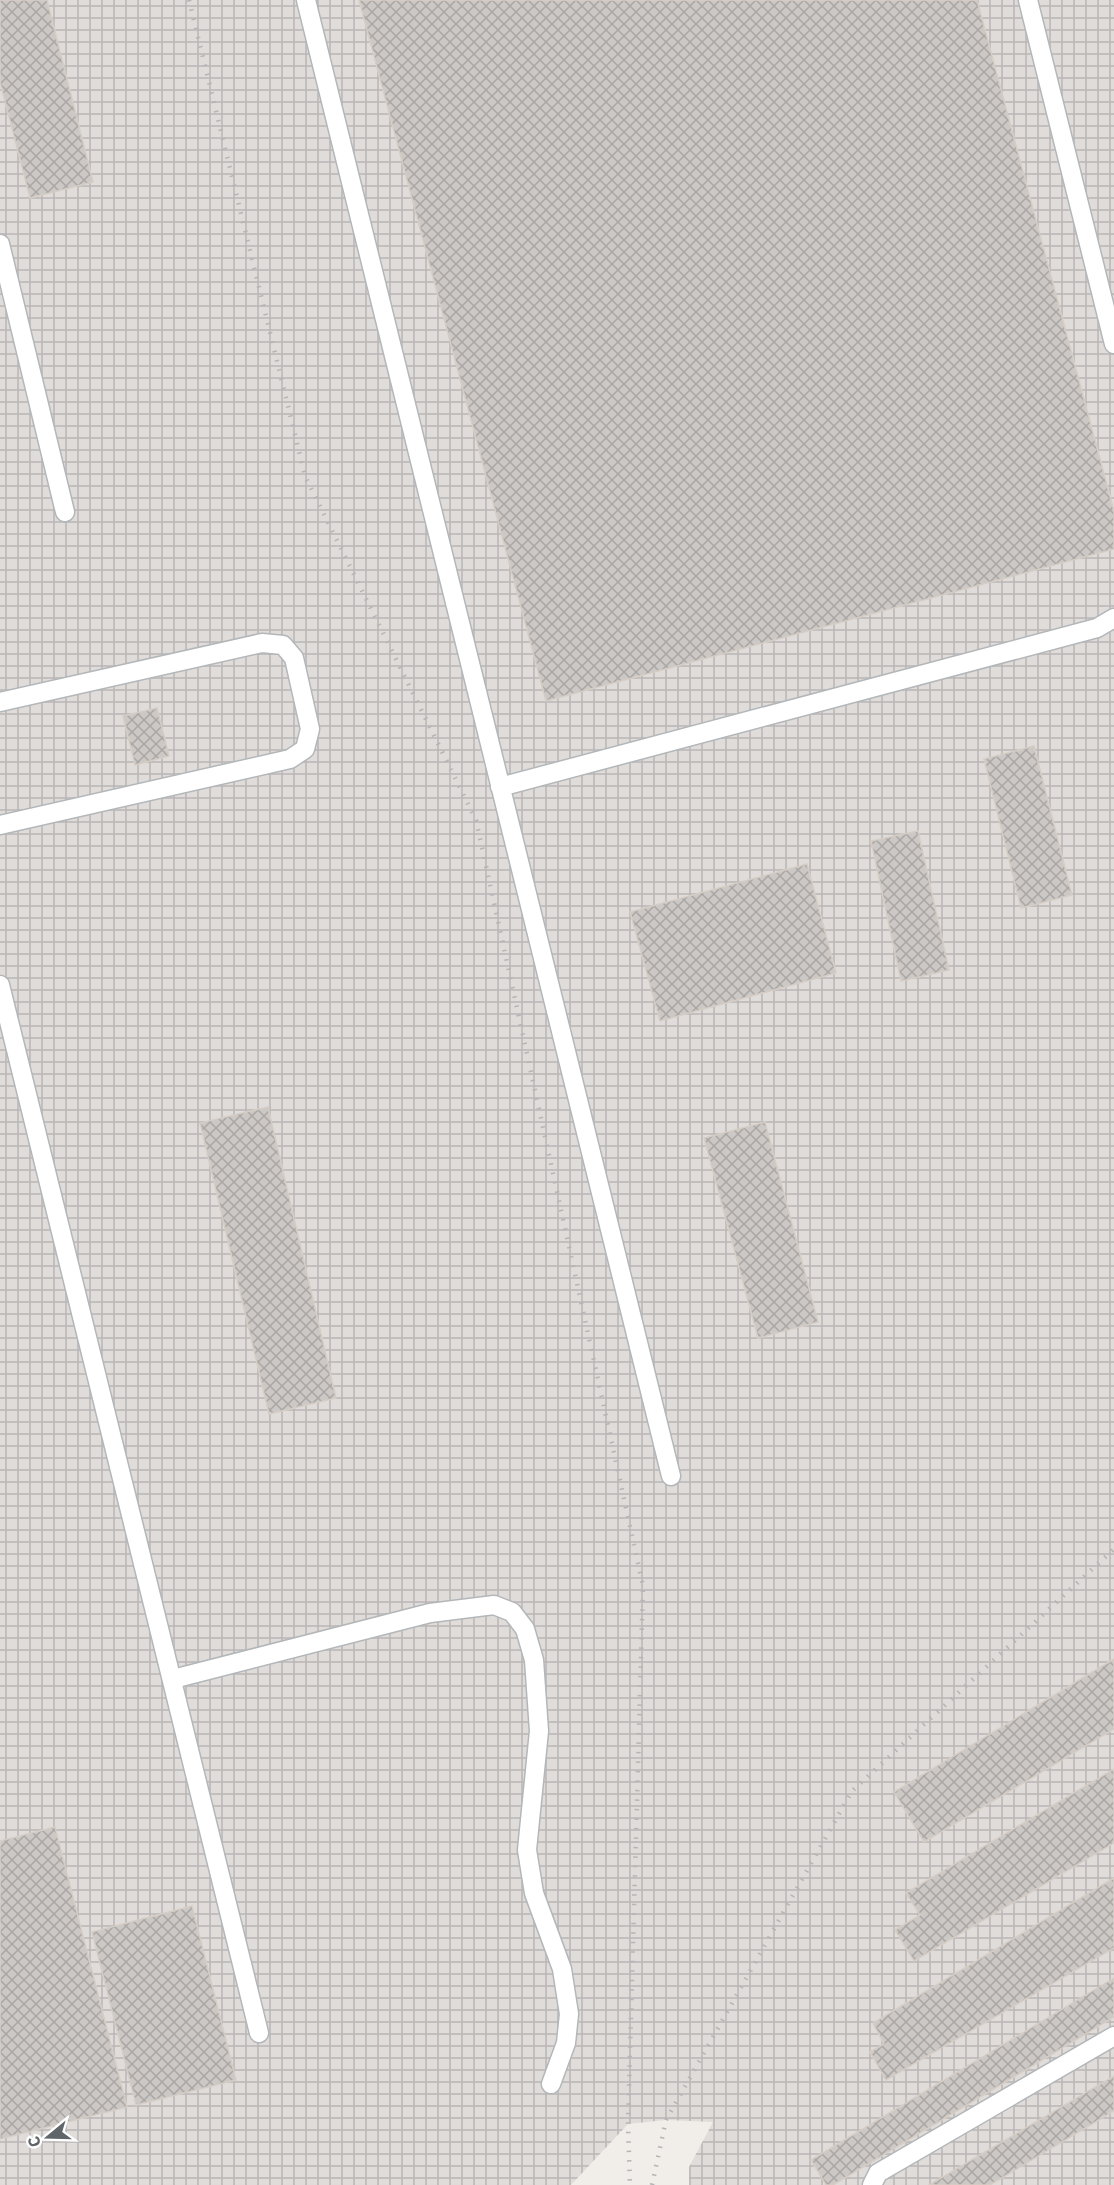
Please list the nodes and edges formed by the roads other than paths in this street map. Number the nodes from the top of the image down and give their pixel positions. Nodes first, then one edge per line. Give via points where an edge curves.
1 (306, 0) edge
2 (1028, 0) edge
3 (0, 244) edge
4 (1114, 344) edge
5 (65, 512) dead end
6 (1114, 618) edge
7 (0, 702) edge
8 (500, 787) junction
9 (0, 825) edge
10 (0, 985) edge
11 (671, 1476) dead end
12 (173, 1679) junction
13 (259, 2033) dead end
14 (1114, 2036) edge
15 (551, 2084) dead end
16 (872, 2185) edge

1 - 8 lane
2 - 4 lane
3 - 5 lane
6 - 8 lane via 1097,628
7 - 9 lane via 262,643 283,645 294,658 310,729 305,748 290,759
8 - 11 lane
10 - 12 lane
12 - 13 lane
12 - 15 lane via 430,1613 494,1605 512,1612 525,1629 534,1660 538,1731 527,1851 534,1893 562,1969 569,2014 566,2043
14 - 16 lane via 878,2174

